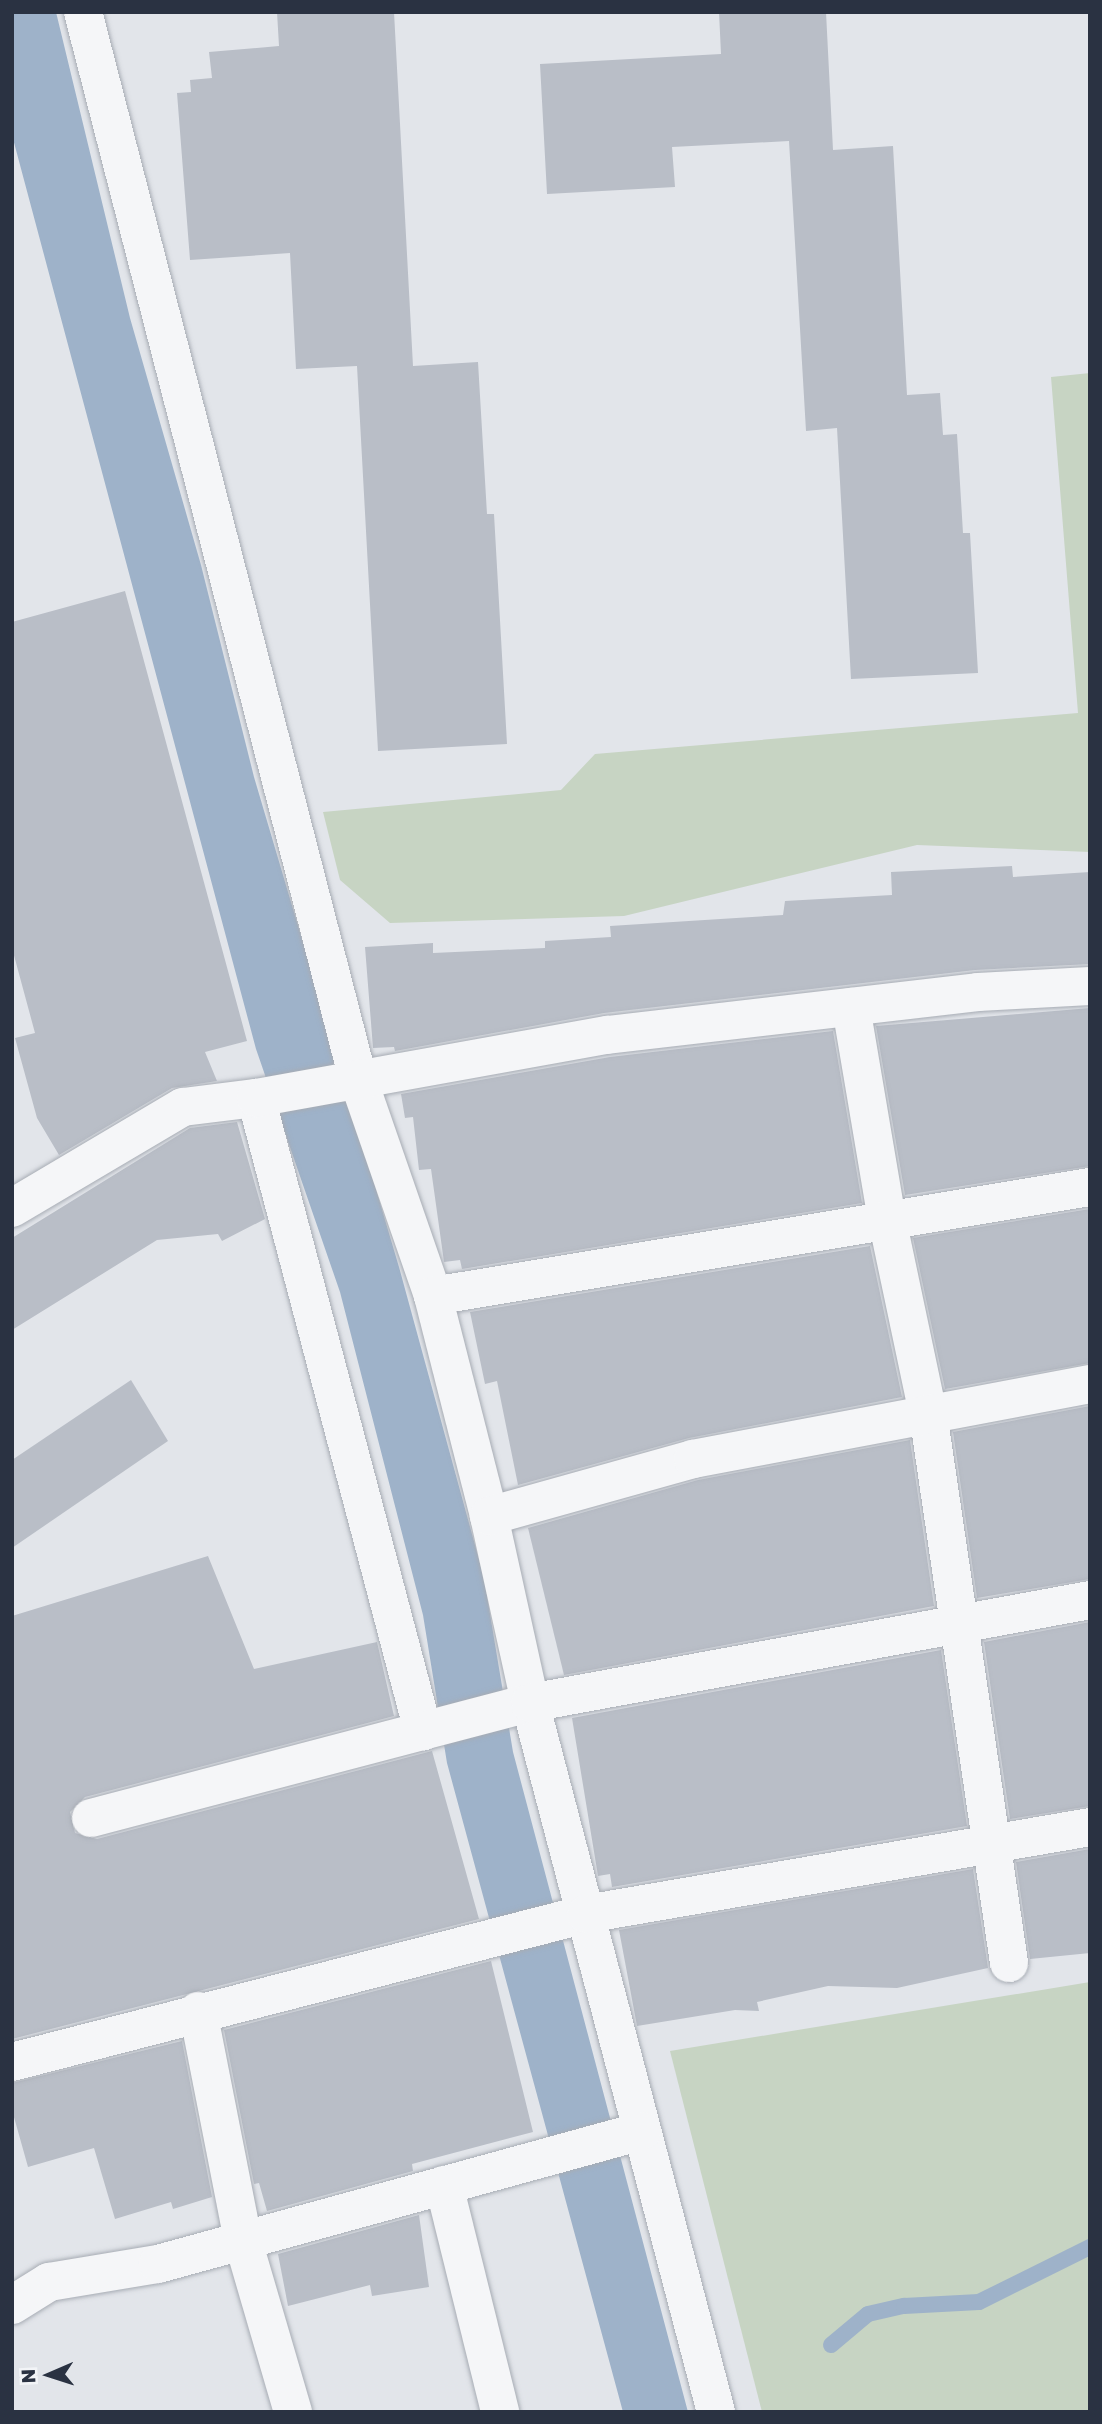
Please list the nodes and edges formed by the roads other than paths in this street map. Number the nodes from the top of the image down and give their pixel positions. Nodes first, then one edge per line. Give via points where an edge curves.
1 (83, 12) edge
2 (1090, 986) edge
3 (851, 1007) junction
4 (358, 1079) junction
5 (257, 1098) junction
6 (1090, 1187) edge
7 (12, 1208) edge
8 (887, 1219) junction
9 (433, 1296) junction
10 (1090, 1384) edge
11 (928, 1413) junction
12 (489, 1516) junction
13 (1090, 1600) edge
14 (959, 1622) junction
15 (530, 1703) junction
16 (423, 1731) junction
17 (91, 1818) dead end
18 (1090, 1827) edge
19 (993, 1843) junction
20 (586, 1914) junction
21 (1009, 1963) dead end
22 (198, 2011) junction
23 (12, 2062) edge
24 (642, 2131) junction
25 (443, 2185) junction
26 (243, 2241) junction
27 (12, 2305) edge
28 (293, 2412) edge
29 (500, 2412) edge
30 (716, 2412) edge

1 - 4 street
2 - 3 street via 978,992
3 - 4 street via 607,1035
3 - 8 street
4 - 5 street
4 - 9 street
5 - 7 street via 183,1107
5 - 16 street
6 - 8 street
8 - 9 street
8 - 11 street
9 - 12 street
10 - 11 street
11 - 12 street via 693,1459
11 - 14 street
12 - 15 street
13 - 14 street
14 - 15 street
14 - 19 street
15 - 16 street
15 - 20 street
16 - 17 street
18 - 19 street
19 - 20 street
19 - 21 street
20 - 22 street
20 - 24 street
22 - 23 street
22 - 26 street
24 - 25 street
24 - 30 street
25 - 26 street
25 - 29 street
26 - 27 street via 158,2264 49,2282
26 - 28 street

